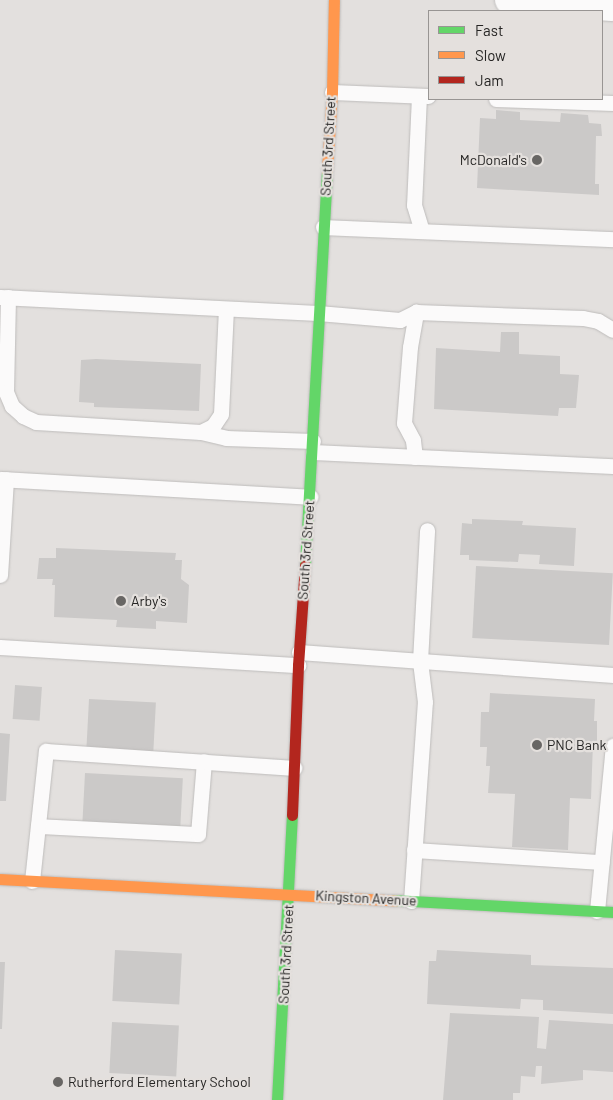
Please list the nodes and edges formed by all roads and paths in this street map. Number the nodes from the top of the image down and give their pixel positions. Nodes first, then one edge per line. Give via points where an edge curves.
1 (334, 0) edge
2 (509, 0) edge
3 (613, 7) edge
4 (332, 92) junction
5 (424, 96) edge
6 (525, 100) edge
7 (613, 103) edge
8 (323, 227) junction
9 (422, 231) junction
10 (613, 239) edge
11 (4, 297) edge
12 (226, 309) junction
13 (416, 312) junction
14 (318, 313) junction
15 (613, 330) edge
16 (201, 432) junction
17 (313, 447) junction
18 (415, 457) junction
19 (613, 466) edge
20 (3, 479) edge
21 (310, 497) junction
22 (426, 530) dead end
23 (0, 575) edge
24 (0, 648) edge
25 (298, 658) junction
26 (420, 661) junction
27 (613, 675) edge
28 (613, 746) edge
29 (204, 761) junction
30 (294, 768) junction
31 (38, 826) junction
32 (414, 850) junction
33 (602, 862) junction
34 (0, 879) edge
35 (32, 880) junction
36 (289, 893) junction
37 (411, 900) junction
38 (597, 911) junction
39 (613, 912) edge
40 (277, 1100) edge

1 - 4 street, South 3rd Street
2 - 3 street
4 - 5 lane
4 - 8 street, South 3rd Street
5 - 9 lane via 414,205
6 - 7 lane
8 - 9 lane
8 - 14 street, South 3rd Street
9 - 10 lane
11 - 12 lane
11 - 16 lane via 6,392 12,406 23,416 36,422
12 - 14 lane
12 - 16 lane via 221,414 213,426
13 - 14 lane via 400,320
13 - 15 lane via 583,318 598,321
13 - 18 lane via 404,423 413,440
14 - 17 street, South 3rd Street
16 - 17 lane via 226,438
17 - 18 lane
17 - 21 street, South 3rd Street
18 - 19 lane
20 - 21 lane
20 - 23 lane
21 - 25 street, South 3rd Street
22 - 26 lane
24 - 25 lane
25 - 26 lane
25 - 30 street, South 3rd Street
26 - 27 lane
26 - 32 lane via 425,702
28 - 33 lane
29 - 30 lane
29 - 31 lane via 198,834
29 - 31 lane via 46,751
30 - 36 street, South 3rd Street
31 - 35 lane
32 - 33 lane
32 - 37 lane
33 - 38 lane
34 - 35 street, Kingston Avenue
35 - 36 street, Kingston Avenue
36 - 37 street, Kingston Avenue
36 - 40 street, South 3rd Street
37 - 38 street, Kingston Avenue
38 - 39 street, Kingston Avenue

